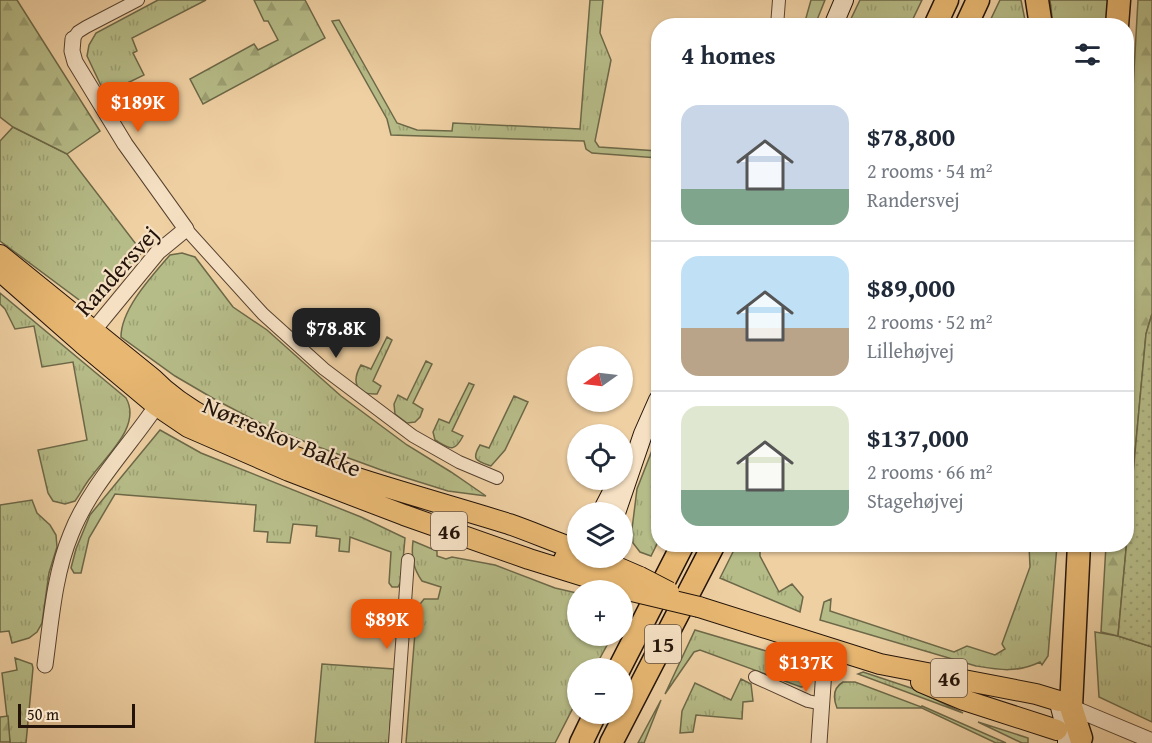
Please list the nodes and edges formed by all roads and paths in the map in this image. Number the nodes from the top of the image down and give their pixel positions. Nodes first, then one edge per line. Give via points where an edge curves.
1 (138, 0) edge
2 (779, 0) edge
3 (844, 0) edge
4 (947, 0) edge
5 (978, 0) edge
6 (1037, 0) edge
7 (1119, 0) edge
8 (778, 18) edge
9 (836, 18) edge
10 (939, 18) edge
11 (970, 18) edge
12 (1040, 18) edge
13 (1118, 18) edge
14 (73, 39) joint
15 (186, 229) junction
16 (0, 255) edge
17 (0, 271) edge
18 (88, 337) junction
19 (161, 399) junction
20 (651, 416) edge
21 (643, 434) junction
22 (633, 452) edge
23 (497, 478) dead end
24 (620, 502) edge
25 (567, 551) edge
26 (679, 552) edge
27 (710, 552) edge
28 (1071, 552) edge
29 (1078, 552) edge
30 (1091, 552) edge
31 (567, 557) edge
32 (408, 560) dead end
33 (604, 568) edge
34 (829, 649) junction
35 (625, 658) edge
36 (880, 664) junction
37 (45, 665) dead end
38 (755, 677) dead end
39 (822, 704) junction
40 (1071, 707) junction
41 (591, 724) edge
42 (1072, 739) edge
43 (1152, 741) edge
44 (395, 743) edge
45 (581, 743) edge
46 (611, 743) edge
47 (819, 743) edge

1 - 14 street via 86,27
2 - 8 street
3 - 9 main road
4 - 10 highway
5 - 11 highway
6 - 12 highway
7 - 13 highway
14 - 15 street, Randersvej via 75,62 125,144
15 - 18 street, Randersvej via 158,252
15 - 23 street, Randersvej via 263,314 324,369 413,436
16 - 18 main road, Nørreskov Bakke / 46
17 - 18 main road, Nørreskov Bakke / 46
18 - 19 main road, Nørreskov Bakke / 46
19 - 25 main road, Nørreskov Bakke / 46 via 300,459 510,525
19 - 31 main road, Nørreskov Bakke / 46 via 188,427 316,481 498,549
19 - 37 street via 92,495 71,534 58,576
20 - 21 main road
21 - 22 main road
21 - 24 main road
26 - 35 highway, 15
27 - 46 highway, 15
28 - 40 highway
29 - 40 highway
30 - 40 highway
32 - 44 street
33 - 34 main road, Nørreskov Bakke / 46, bridge via 702,608
34 - 36 main road, Nørreskov Bakke / 46
34 - 39 street
36 - 40 main road, Nørreskov Bakke / 46 via 1036,694
36 - 42 main road, Nørreskov Bakke / 46
38 - 39 street
39 - 47 street
40 - 42 highway
40 - 43 street
41 - 45 highway

